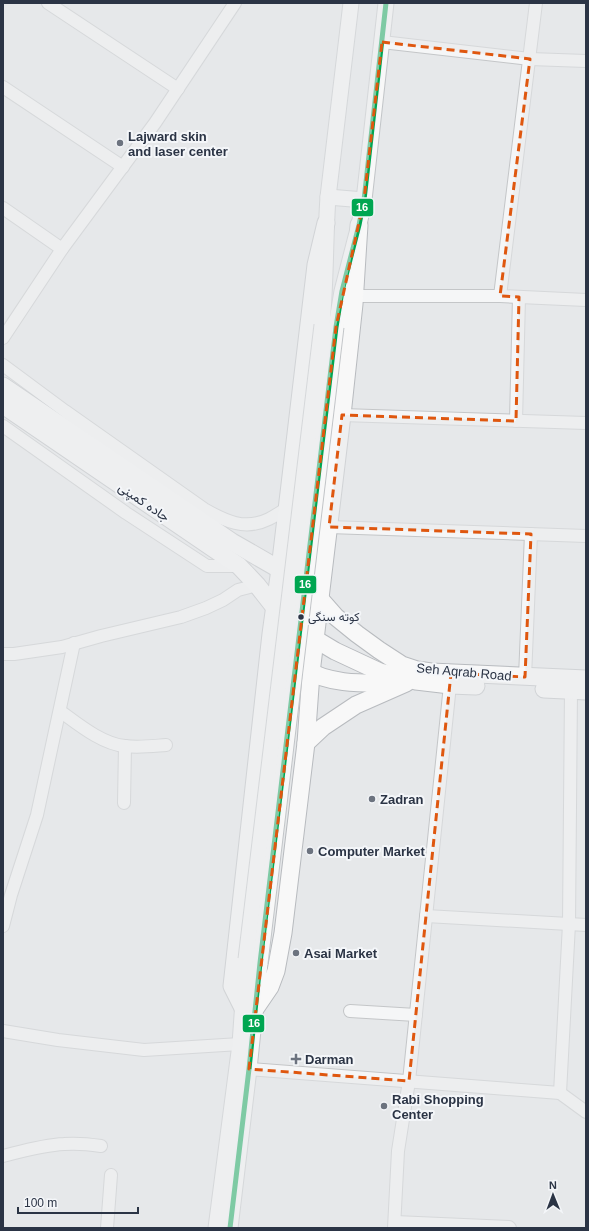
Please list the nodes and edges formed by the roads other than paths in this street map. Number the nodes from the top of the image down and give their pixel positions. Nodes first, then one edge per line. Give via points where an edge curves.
1 (48, 3) edge
2 (235, 3) edge
3 (351, 3) edge
4 (536, 3) edge
5 (382, 4) edge
6 (382, 42) junction
7 (530, 59) junction
8 (586, 61) edge
9 (3, 87) edge
10 (178, 89) junction
11 (123, 167) junction
12 (328, 197) junction
13 (364, 200) junction
14 (3, 208) edge
15 (326, 223) junction
16 (359, 225) junction
17 (62, 249) junction
18 (355, 296) junction
19 (500, 296) junction
20 (519, 297) junction
21 (586, 300) edge
22 (329, 326) junction
23 (3, 338) edge
24 (3, 365) edge
25 (3, 386) edge
26 (3, 406) edge
27 (342, 415) junction
28 (516, 421) junction
29 (586, 423) edge
30 (3, 426) edge
31 (287, 508) junction
32 (329, 526) junction
33 (531, 534) junction
34 (586, 536) edge
35 (239, 566) junction
36 (280, 569) junction
37 (257, 585) junction
38 (320, 599) junction
39 (275, 608) junction
40 (270, 638) junction
41 (315, 639) junction
42 (74, 643) junction
43 (3, 654) edge
44 (311, 674) junction
45 (525, 677) junction
46 (586, 679) edge
47 (411, 682) junction
48 (450, 685) junction
49 (579, 690) edge
50 (60, 711) junction
51 (306, 743) junction
52 (125, 746) junction
53 (166, 746) dead end
54 (124, 804) dead end
55 (426, 916) junction
56 (569, 924) junction
57 (586, 924) edge
58 (3, 926) edge
59 (249, 1009) junction
60 (350, 1011) dead end
61 (416, 1015) junction
62 (3, 1031) edge
63 (240, 1044) junction
64 (250, 1069) junction
65 (409, 1081) junction
66 (560, 1093) junction
67 (586, 1112) edge
68 (101, 1146) dead end
69 (3, 1156) edge
70 (111, 1175) dead end
71 (227, 1196) junction
72 (395, 1225) edge
73 (107, 1228) edge
74 (216, 1228) edge
75 (230, 1228) edge
76 (510, 1228) edge

1 - 10 street
2 - 10 street
3 - 12 main road
4 - 7 street
5 - 6 main road
6 - 7 street
6 - 13 main road
7 - 8 street
7 - 19 street
9 - 11 street
10 - 11 street
11 - 17 street
12 - 13 main road
12 - 15 main road
13 - 16 main road
14 - 17 street
15 - 22 main road via 325,288
15 - 31 highway via 316,265
16 - 18 highway
16 - 22 main road via 342,291
17 - 23 street
18 - 19 street
18 - 27 highway
19 - 20 street
20 - 21 street
20 - 28 street
22 - 59 main road, bridge
24 - 31 street via 71,416 222,520 252,525 268,520
25 - 36 highway, جاده کمپنی via 232,542
26 - 35 highway, جاده کمپنی
27 - 28 street
27 - 32 highway
28 - 29 street
30 - 35 street via 126,513 207,566
31 - 36 highway
32 - 33 street
32 - 38 highway
33 - 34 street
33 - 45 street
35 - 37 highway, جاده کمپنی
36 - 38 highway, Seh Aqrab Road via 304,584
36 - 39 highway
37 - 39 highway, جاده کمپنی
37 - 42 street via 238,590 223,600 181,617
38 - 41 highway
38 - 45 highway, Seh Aqrab Road via 336,617 357,634 402,665 431,672
39 - 40 highway
39 - 41 highway, Seh Aqrab Road
40 - 44 highway via 289,658
40 - 59 highway via 232,986
41 - 44 highway
41 - 47 highway, Seh Aqrab Road via 380,672
42 - 43 street via 62,648
42 - 50 street
44 - 47 highway via 346,682
44 - 51 highway
45 - 46 highway, Seh Aqrab Road
47 - 48 highway, Seh Aqrab Road
47 - 51 highway via 356,705 323,727
48 - 49 highway, Seh Aqrab Road
48 - 55 street
49 - 56 street
50 - 52 street via 107,741
50 - 58 street via 38,815
51 - 59 highway via 283,933 276,970 270,987
52 - 53 street
52 - 54 street
55 - 56 street
55 - 61 street
56 - 57 street
56 - 66 street
59 - 63 main road
59 - 64 main road
60 - 61 street
61 - 65 street
62 - 63 street via 144,1050
63 - 71 main road
64 - 65 street
64 - 71 main road
65 - 66 street
65 - 72 street via 398,1151
66 - 67 street
68 - 69 street via 63,1144
70 - 73 street
71 - 74 main road
71 - 75 main road
72 - 76 street

